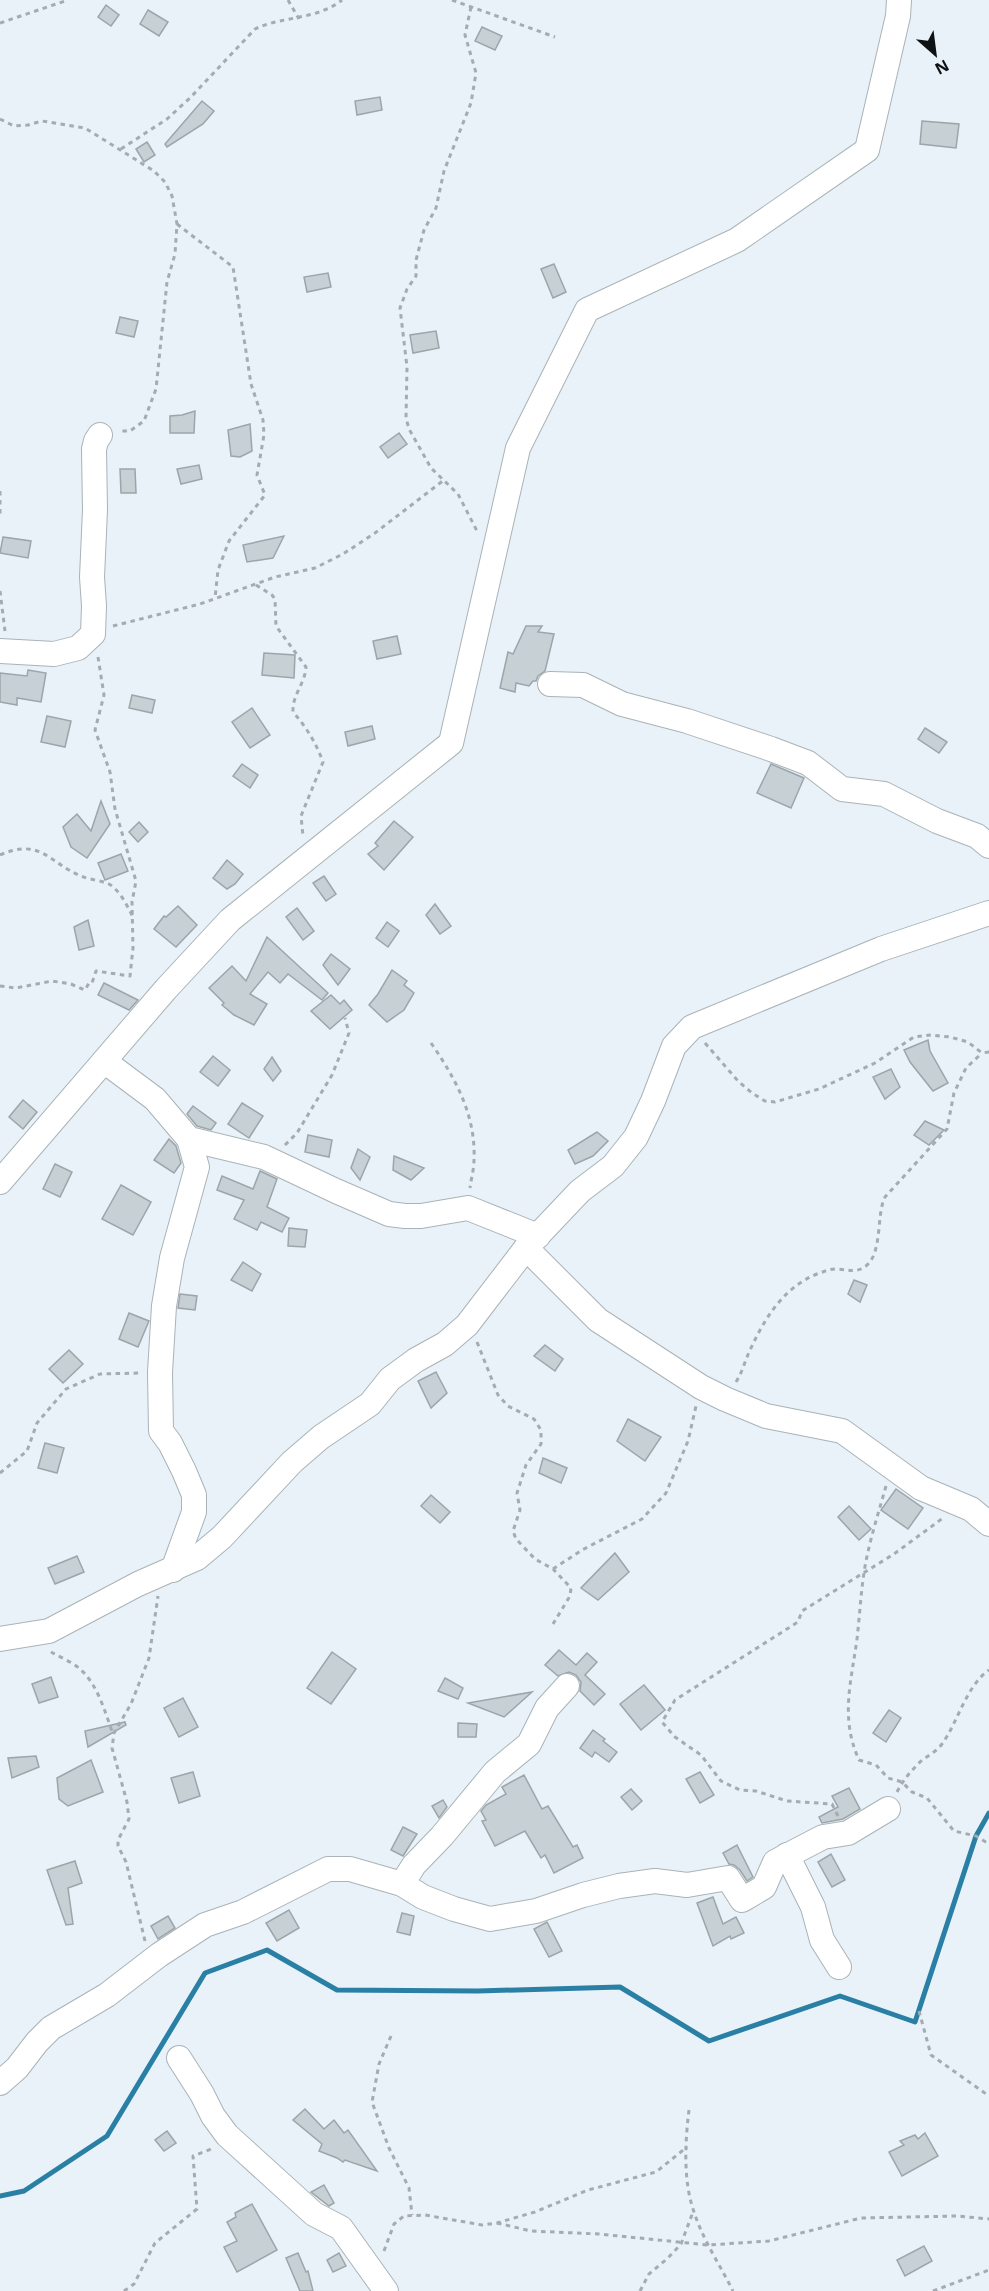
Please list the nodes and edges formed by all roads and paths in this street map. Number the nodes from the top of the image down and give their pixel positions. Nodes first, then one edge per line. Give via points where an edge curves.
1 (68, 0) edge
2 (288, 0) edge
3 (342, 0) edge
4 (453, 0) edge
5 (899, 0) edge
6 (471, 7) junction
7 (299, 19) junction
8 (0, 23) edge
9 (555, 37) dead end
10 (0, 119) edge
11 (121, 149) junction
12 (177, 224) junction
13 (100, 435) joint
14 (444, 480) junction
15 (0, 491) edge
16 (0, 518) edge
17 (492, 562) junction
18 (256, 585) junction
19 (0, 591) edge
20 (215, 598) junction
21 (93, 634) junction
22 (3, 651) edge
23 (550, 684) dead end
24 (989, 846) edge
25 (0, 855) edge
26 (306, 859) junction
27 (989, 913) edge
28 (133, 918) junction
29 (0, 986) edge
30 (345, 1018) dead end
31 (692, 1026) junction
32 (431, 1043) dead end
33 (989, 1052) edge
34 (982, 1053) junction
35 (104, 1060) junction
36 (189, 1139) junction
37 (264, 1157) junction
38 (0, 1182) edge
39 (468, 1208) junction
40 (532, 1242) junction
41 (467, 1325) junction
42 (160, 1372) junction
43 (701, 1387) junction
44 (724, 1399) junction
45 (891, 1466) junction
46 (0, 1473) edge
47 (959, 1504) junction
48 (989, 1524) edge
49 (553, 1569) junction
50 (171, 1572) junction
51 (864, 1574) junction
52 (553, 1624) dead end
53 (0, 1639) edge
54 (50, 1651) dead end
55 (989, 1670) edge
56 (567, 1686) dead end
57 (114, 1735) junction
58 (902, 1782) junction
59 (888, 1809) joint
60 (848, 1833) junction
61 (989, 1844) edge
62 (787, 1855) junction
63 (402, 1884) junction
64 (151, 1961) junction
65 (838, 1967) dead end
66 (919, 2011) dead end
67 (392, 2036) dead end
68 (179, 2058) dead end
69 (0, 2083) edge
70 (989, 2096) edge
71 (689, 2110) dead end
72 (232, 2141) junction
73 (687, 2147) junction
74 (694, 2212) junction
75 (412, 2216) junction
76 (989, 2218) edge
77 (497, 2223) junction
78 (681, 2244) junction
79 (708, 2245) junction
80 (382, 2256) dead end
81 (989, 2270) edge
82 (124, 2291) edge
83 (386, 2291) edge
84 (640, 2291) edge
85 (733, 2291) edge
86 (933, 2291) edge

1 - 8 path
2 - 7 path
3 - 7 path
4 - 6 path
5 - 17 street via 867,150 737,240 587,310 518,448
6 - 9 path
6 - 14 path via 465,35 476,73 471,103 444,171 436,208 424,230 416,276 400,309 407,368 406,418 431,468
7 - 11 path via 255,29 167,119
10 - 11 path via 14,126 42,121 85,128
11 - 12 path via 165,182
12 - 13 path via 156,389 149,410 144,421 130,431
12 - 20 path via 233,267 251,384 263,420 257,475 265,495 229,541 218,570
13 - 21 street via 94,449
14 - 17 path via 458,494
14 - 18 path via 343,554 315,568
15 - 16 path
17 - 26 street via 451,743
18 - 20 path
18 - 26 path via 275,599 276,626 306,667 306,677 292,702 293,712 306,726 323,762 301,816
19 - 22 path
20 - 21 path
21 - 22 street via 78,648 54,654
21 - 28 path via 104,695 95,730 110,772 115,809 136,882
23 - 24 street via 583,684 622,704 771,749 808,764 842,789 884,794 977,836
25 - 28 path via 13,849 42,851 74,873 111,884
26 - 35 street via 230,920
27 - 31 street via 881,949
28 - 29 path via 130,976 96,971 85,990 52,981 16,988
30 - 37 path via 349,1033 332,1075 297,1133 283,1148
31 - 34 path via 738,1081 765,1101 819,1089 875,1063 914,1037 932,1035 968,1042
31 - 40 street via 674,1046 636,1137 613,1166 580,1191
32 - 39 path via 454,1076 471,1118 474,1161
33 - 34 path
34 - 44 path via 966,1068 954,1093 947,1129 880,1206 875,1252 867,1266 854,1272 833,1269 814,1275 791,1290 776,1304 750,1350 744,1369
35 - 36 street via 155,1099
35 - 38 street
36 - 37 street
36 - 42 street via 197,1167 172,1258
37 - 39 street via 389,1214 421,1216
39 - 40 street
40 - 41 street
40 - 43 street via 598,1320
41 - 49 path via 498,1395 508,1406 534,1419 541,1430 541,1444 526,1465 518,1493 520,1516 513,1531 535,1559
41 - 50 street via 390,1379 370,1404 292,1462 222,1537 197,1558
42 - 46 path via 100,1374 66,1389 37,1423 27,1450
42 - 50 street via 161,1431 194,1495 194,1512
43 - 44 street
43 - 49 path via 688,1441 666,1493 642,1519
44 - 45 street via 766,1416 842,1431
45 - 47 street via 921,1488
45 - 51 path
47 - 48 street
47 - 51 path
49 - 52 path via 571,1588
50 - 53 street via 138,1584 49,1630
50 - 57 path via 158,1591 149,1658
51 - 58 path via 848,1686 851,1743 859,1760 876,1765 888,1778
51 - 60 path via 802,1611 798,1622 675,1700 662,1722 675,1737 701,1755 721,1781 740,1790 787,1801 831,1804
54 - 57 path via 79,1669 91,1682
55 - 58 path via 972,1688 939,1748
56 - 63 street via 547,1708 529,1744 495,1772
57 - 64 path via 112,1748 129,1819 118,1846 126,1862
58 - 59 path
58 - 61 path via 912,1792 927,1798 954,1831
59 - 60 street
60 - 62 street via 823,1837
62 - 63 street via 775,1862 764,1887 742,1900 728,1878 687,1885 655,1881 619,1886 536,1911 490,1919 423,1897
62 - 65 street via 813,1907 822,1940
63 - 64 street via 350,1869 328,1869 243,1912 205,1925
64 - 69 street via 107,1995 51,2028
66 - 70 path via 931,2055
67 - 75 path via 378,2064 372,2102 409,2188
68 - 72 street
71 - 73 path
72 - 82 path via 193,2156 197,2209 155,2243 134,2284
72 - 83 street via 314,2214 342,2228
73 - 74 path
73 - 77 path via 656,2172 588,2190
74 - 78 path
74 - 79 path
75 - 77 path via 482,2225
75 - 80 path via 404,2216 394,2224
76 - 79 path via 861,2218 769,2241
77 - 78 path via 531,2231
78 - 79 path
78 - 84 path via 649,2274
79 - 85 path
81 - 86 path

